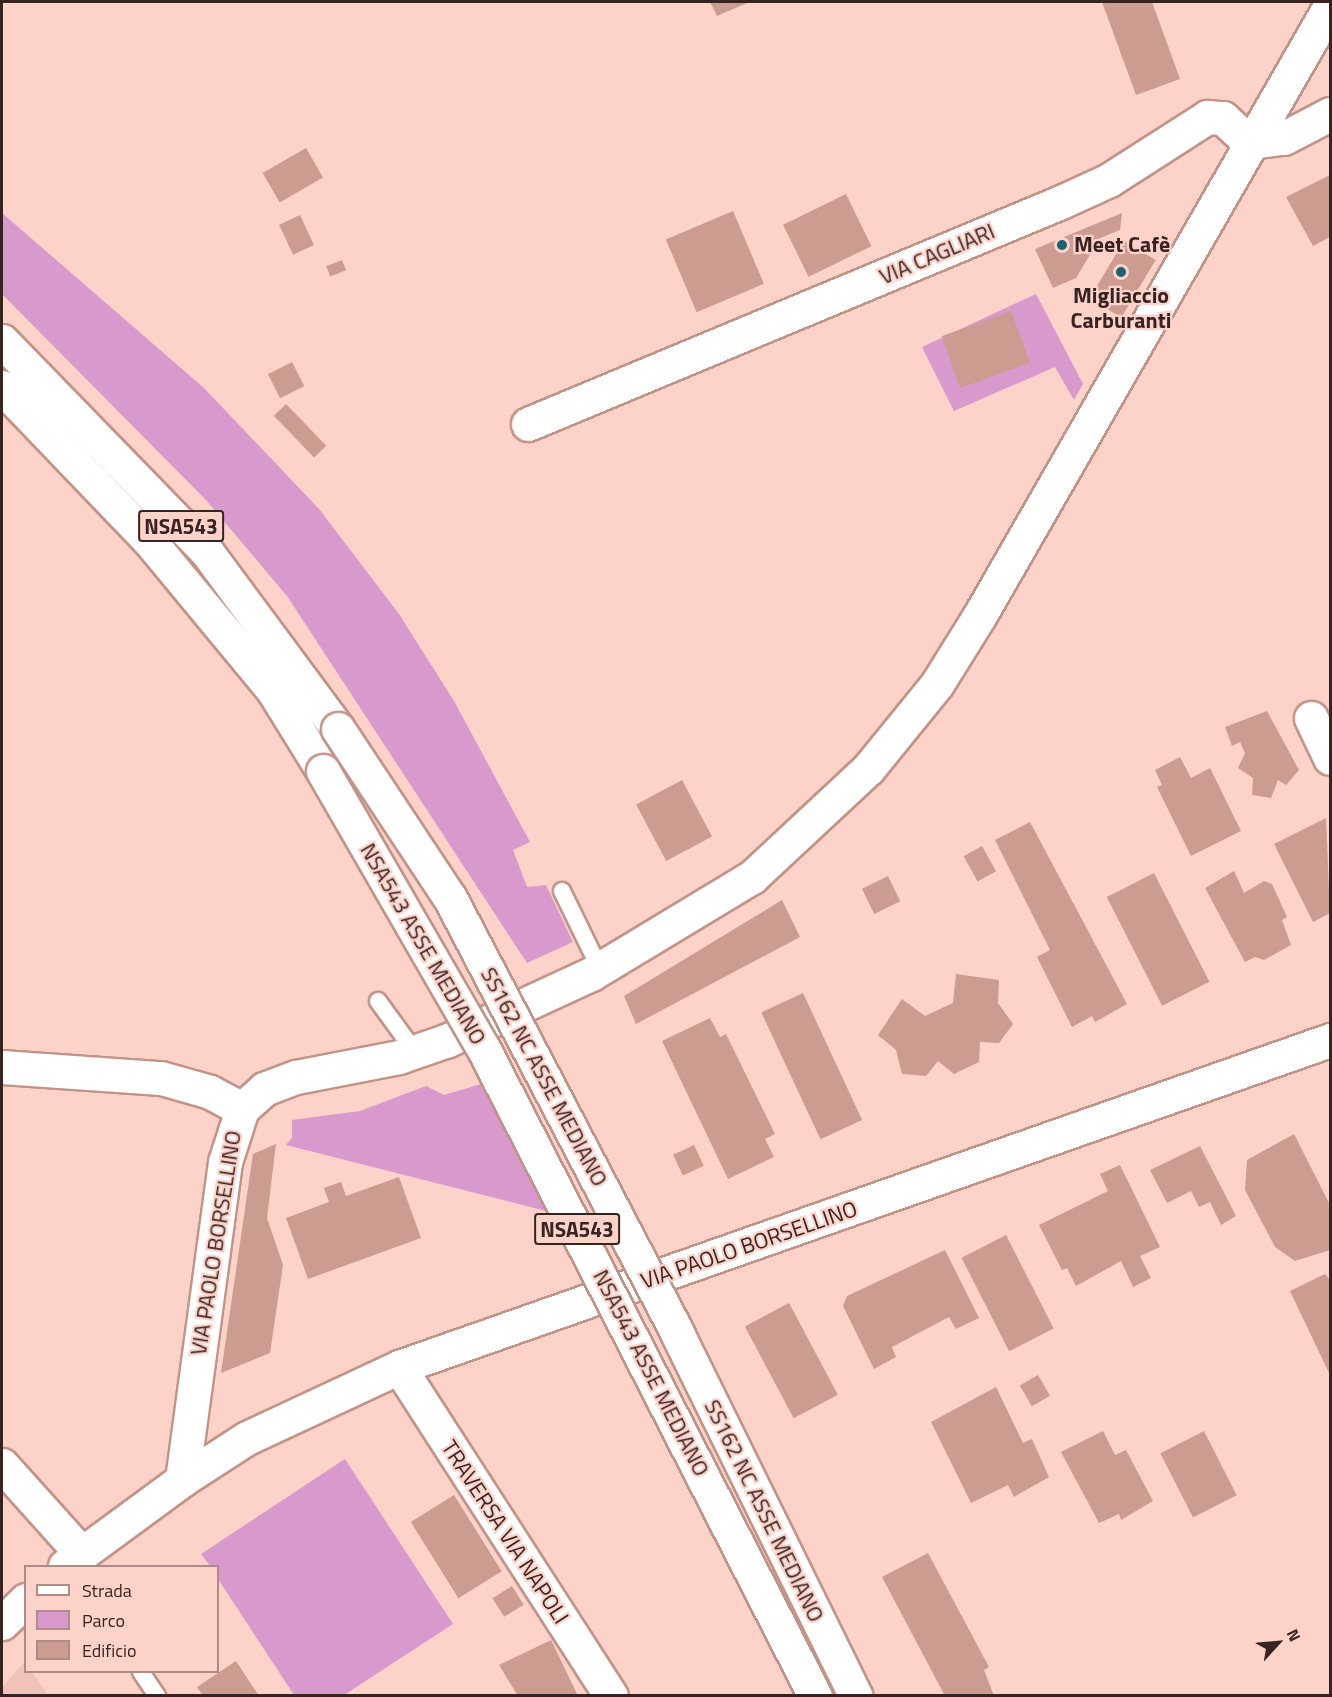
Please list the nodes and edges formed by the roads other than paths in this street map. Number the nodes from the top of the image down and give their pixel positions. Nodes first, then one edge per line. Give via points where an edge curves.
1 (1330, 6) edge
2 (1330, 114) edge
3 (1249, 142) junction
4 (2, 341) edge
5 (2, 387) edge
6 (528, 424) dead end
7 (1311, 718) dead end
8 (1330, 758) edge
9 (562, 891) dead end
10 (600, 969) junction
11 (378, 1001) dead end
12 (1330, 1040) edge
13 (407, 1054) junction
14 (2, 1067) edge
15 (242, 1109) junction
16 (399, 1367) junction
17 (2, 1465) edge
18 (182, 1480) junction
19 (70, 1563) edge
20 (24, 1602) edge
21 (2, 1623) edge
22 (142, 1673) edge
23 (157, 1695) edge
24 (611, 1695) edge
25 (815, 1695) edge
26 (856, 1695) edge

1 - 3 main road
2 - 3 main road via 1284,138
3 - 6 main road, VIA CAGLIARI via 1223,118 1207,117 1109,180 1061,202
3 - 10 main road via 937,684 868,769 791,846 720,901
4 - 26 main road, SS162 NC ASSE MEDIANO / NSA543, bridge via 207,552 338,729 450,898 678,1335
5 - 25 main road, NSA543 ASSE MEDIANO / NSA543, bridge via 148,539 273,690 483,1048
7 - 8 main road
9 - 10 lane
10 - 13 main road via 498,1020
11 - 13 lane
12 - 16 main road, VIA PAOLO BORSELLINO
13 - 15 main road via 296,1077 264,1089
14 - 15 main road, VIA PAOLO BORSELLINO via 161,1078 210,1092
15 - 18 main road, VIA PAOLO BORSELLINO via 225,1162
16 - 18 main road, VIA PAOLO BORSELLINO via 256,1433
16 - 24 main road, TRAVERSA VIA NAPOLI
17 - 19 main road
18 - 19 main road, VIA PAOLO BORSELLINO
20 - 21 main road
22 - 23 lane

